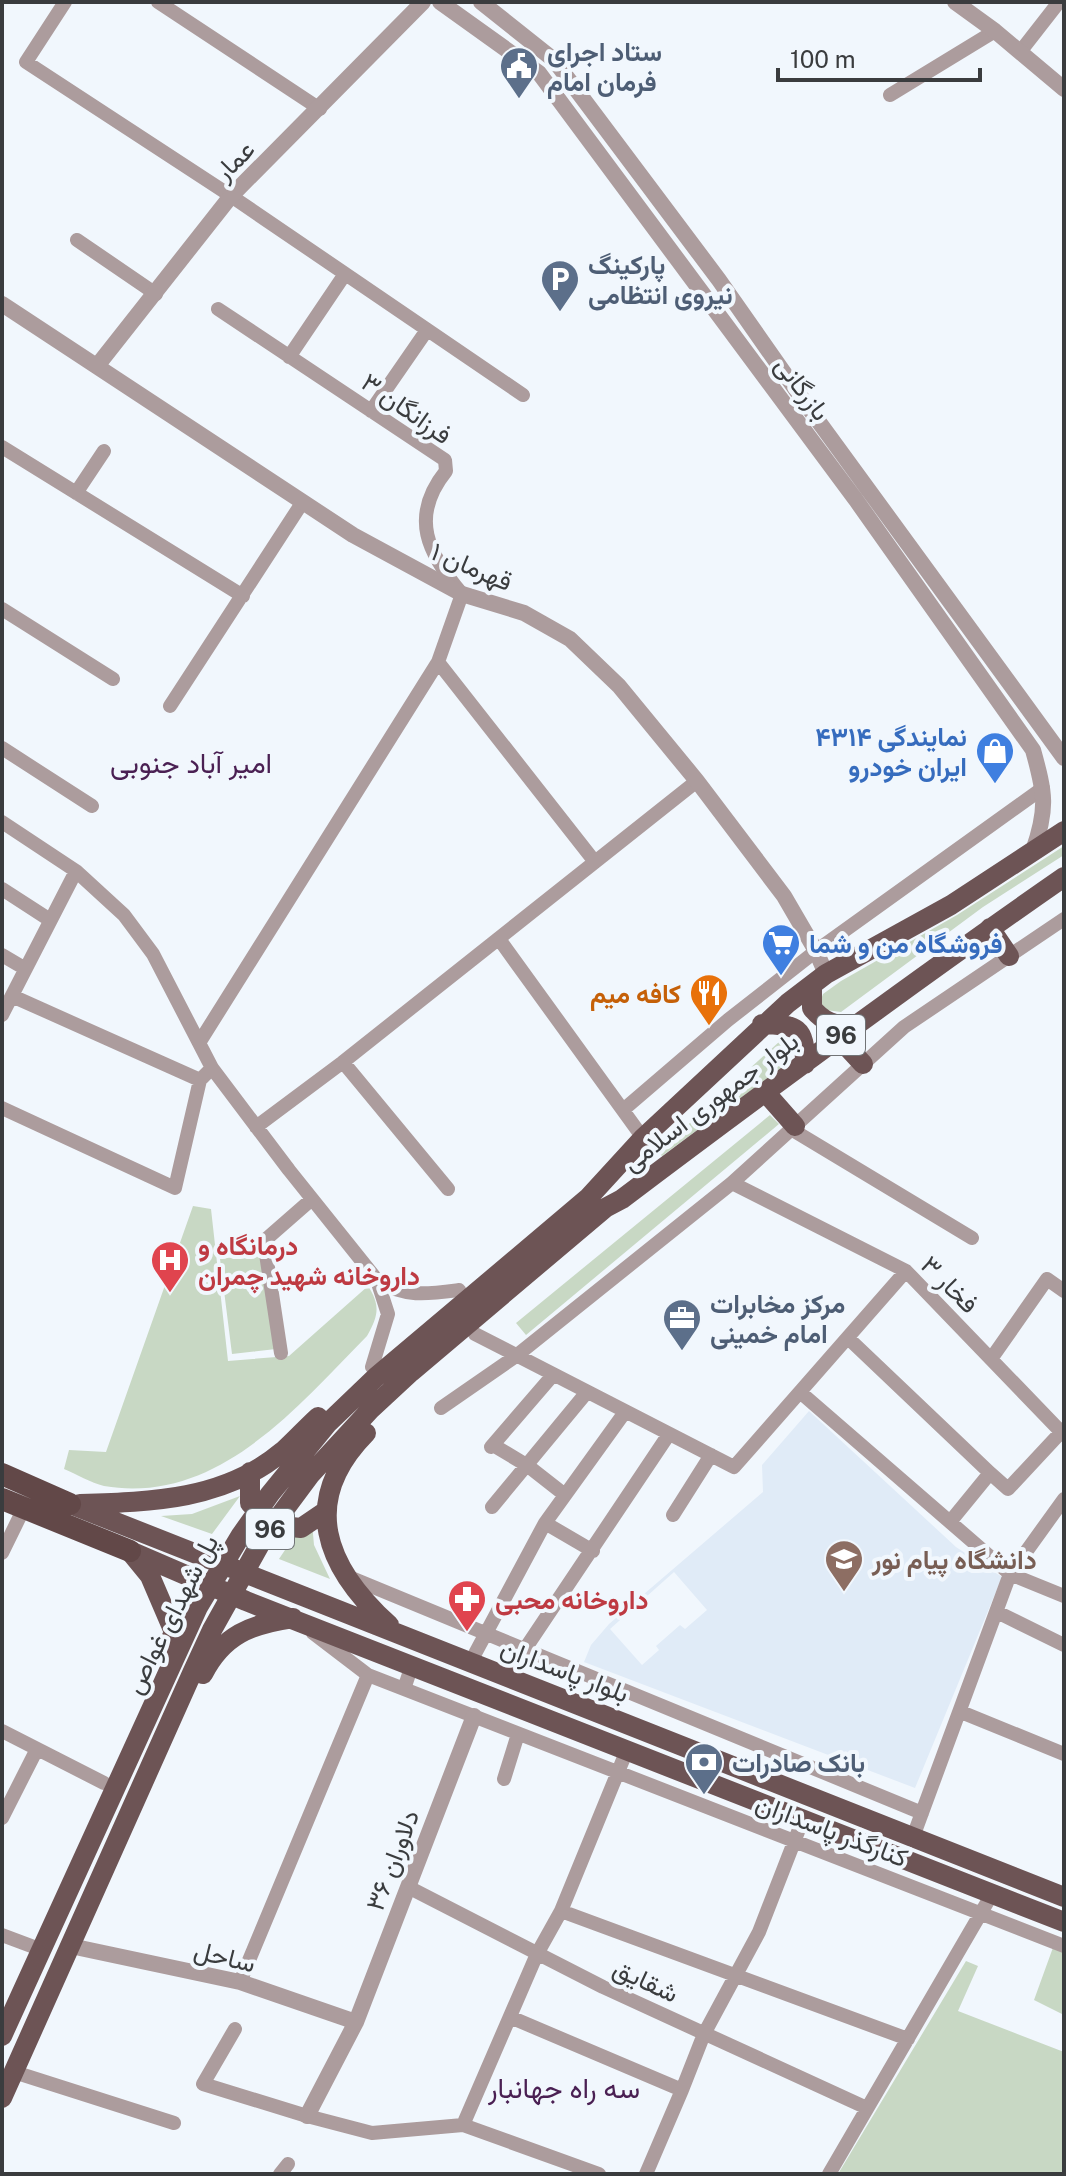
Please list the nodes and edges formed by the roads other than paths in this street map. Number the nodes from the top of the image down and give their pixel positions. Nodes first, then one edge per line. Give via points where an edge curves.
1 (65, 2) edge
2 (158, 2) edge
3 (423, 2) edge
4 (440, 2) edge
5 (481, 2) edge
6 (955, 2) edge
7 (1059, 2) edge
8 (995, 31) junction
9 (1020, 52) junction
10 (1064, 89) edge
11 (890, 95) dead end
12 (320, 109) junction
13 (231, 196) junction
14 (77, 240) dead end
15 (345, 274) junction
16 (156, 294) junction
17 (2, 304) edge
18 (218, 309) dead end
19 (427, 330) junction
20 (289, 357) junction
21 (97, 366) junction
22 (523, 395) dead end
23 (371, 411) junction
24 (2, 447) edge
25 (104, 451) dead end
26 (76, 493) junction
27 (302, 503) junction
28 (931, 575) junction
29 (916, 586) junction
30 (462, 594) junction
31 (243, 596) junction
32 (2, 609) edge
33 (438, 662) junction
34 (113, 679) dead end
35 (170, 706) dead end
36 (1052, 741) junction
37 (2, 748) edge
38 (1033, 750) junction
39 (1064, 758) edge
40 (697, 781) junction
41 (1043, 788) junction
42 (92, 806) dead end
43 (2, 822) edge
44 (1064, 831) edge
45 (1033, 851) junction
46 (595, 862) junction
47 (76, 871) junction
48 (1064, 877) edge
49 (2, 889) edge
50 (1064, 919) edge
51 (50, 920) junction
52 (990, 928) junction
53 (499, 939) junction
54 (816, 951) junction
55 (2, 955) edge
56 (1009, 956) junction
57 (24, 968) junction
58 (819, 979) junction
59 (12, 996) junction
60 (2, 1015) edge
61 (762, 1024) junction
62 (845, 1032) junction
63 (199, 1043) junction
64 (343, 1062) junction
65 (805, 1064) junction
66 (863, 1064) junction
67 (212, 1068) junction
68 (200, 1080) junction
69 (766, 1093) junction
70 (2, 1108) edge
71 (623, 1110) junction
72 (256, 1127) junction
73 (793, 1128) junction
74 (643, 1138) junction
75 (600, 1182) junction
76 (732, 1183) junction
77 (448, 1189) dead end
78 (312, 1199) junction
79 (622, 1199) junction
80 (972, 1238) dead end
81 (906, 1271) junction
82 (377, 1280) junction
83 (459, 1290) junction
84 (1064, 1291) edge
85 (475, 1334) junction
86 (848, 1338) junction
87 (281, 1353) dead end
88 (516, 1356) junction
89 (991, 1359) junction
90 (372, 1367) junction
91 (553, 1375) junction
92 (587, 1392) junction
93 (800, 1392) junction
94 (441, 1408) dead end
95 (625, 1412) junction
96 (1063, 1432) edge
97 (669, 1434) junction
98 (711, 1455) junction
99 (528, 1466) junction
100 (250, 1472) junction
101 (990, 1473) junction
102 (2, 1474) edge
103 (565, 1495) junction
104 (2, 1499) edge
105 (1064, 1499) edge
106 (70, 1504) junction
107 (492, 1507) dead end
108 (24, 1508) junction
109 (326, 1511) junction
110 (673, 1515) dead end
111 (950, 1522) junction
112 (545, 1523) junction
113 (130, 1551) junction
114 (593, 1551) junction
115 (2, 1553) edge
116 (1010, 1574) junction
117 (344, 1575) junction
118 (1064, 1596) edge
119 (997, 1612) junction
120 (294, 1618) junction
121 (174, 1632) junction
122 (486, 1634) junction
123 (401, 1635) junction
124 (1064, 1645) edge
125 (525, 1649) junction
126 (214, 1654) junction
127 (470, 1663) junction
128 (412, 1665) junction
129 (368, 1675) junction
130 (509, 1679) junction
131 (404, 1689) junction
132 (961, 1712) junction
133 (474, 1716) junction
134 (2, 1731) edge
135 (518, 1734) junction
136 (37, 1749) junction
137 (627, 1750) junction
138 (1064, 1754) edge
139 (618, 1772) junction
140 (504, 1779) dead end
141 (104, 1783) junction
142 (922, 1813) junction
143 (2, 1818) edge
144 (803, 1819) junction
145 (913, 1837) junction
146 (795, 1841) junction
147 (408, 1887) junction
148 (992, 1894) junction
149 (1064, 1897) edge
150 (561, 1911) junction
151 (981, 1914) junction
152 (1064, 1922) edge
153 (2, 1935) edge
154 (1064, 1946) edge
155 (80, 1948) junction
156 (35, 1953) junction
157 (537, 1954) junction
158 (60, 1967) junction
159 (736, 1976) junction
160 (240, 1982) junction
161 (510, 2017) junction
162 (356, 2022) junction
163 (235, 2029) dead end
164 (704, 2034) junction
165 (2, 2036) edge
166 (908, 2039) junction
167 (14, 2072) junction
168 (682, 2090) junction
169 (2, 2098) edge
170 (867, 2108) junction
171 (307, 2116) junction
172 (174, 2123) dead end
173 (463, 2125) junction
174 (599, 2174) edge
175 (646, 2174) edge
176 (829, 2174) edge

1 - 13 street via 26,62
2 - 12 street
3 - 12 street, عمار
4 - 29 street, بازرگانی via 539,73
5 - 28 street, بازرگانی via 554,60
6 - 8 street
7 - 9 street
8 - 9 street
8 - 11 street
9 - 10 street
12 - 13 street, عمار
13 - 15 street
13 - 16 street, عمار
14 - 16 street
15 - 19 street
15 - 20 street
16 - 21 street, عمار
17 - 21 street, قهرمان ۱
18 - 20 street, فرزانگان ۳
19 - 22 street
19 - 23 street
20 - 23 street, فرزانگان ۳
21 - 27 street, قهرمان ۱
23 - 30 street, فرزانگان ۳ via 445,460 425,510 428,540 440,569
24 - 26 street
25 - 26 street
26 - 31 street
27 - 30 street, قهرمان ۱
27 - 31 street
28 - 29 street
28 - 36 street, بازرگانی
29 - 38 street, بازرگانی
30 - 33 street
30 - 40 street, قهرمان ۱ via 524,613 570,639 619,686
31 - 35 street
32 - 34 street
33 - 46 street
33 - 63 street
36 - 38 street via 1046,753
36 - 39 street, بازرگانی
37 - 42 street
38 - 41 street, بازرگانی
40 - 46 street
40 - 54 street, قهرمان ۱ via 784,896
41 - 45 street, بازرگانی via 1044,814
41 - 54 street
43 - 47 street
44 - 45 main road, بلوار جمهوری اسلامی / 96
45 - 58 main road, بلوار جمهوری اسلامی / 96 via 951,905
46 - 53 street
47 - 51 street
47 - 63 street via 124,915 153,954
48 - 52 main road, بلوار جمهوری اسلامی / 96
49 - 51 street
50 - 56 street
51 - 57 street
52 - 56 main road
52 - 62 main road, بلوار جمهوری اسلامی / 96
53 - 64 street
53 - 71 street
54 - 58 street, قهرمان ۱
54 - 71 street
55 - 57 street
56 - 66 street via 904,1027
57 - 59 street
58 - 61 main road, بلوار جمهوری اسلامی / 96
58 - 62 main road via 812,1008
59 - 60 street
59 - 68 street
61 - 65 main road via 796,1028 803,1037
61 - 74 main road, بلوار جمهوری اسلامی / 96
62 - 65 main road, بلوار جمهوری اسلامی / 96
62 - 66 main road
63 - 67 street
64 - 72 street
64 - 77 street
65 - 69 main road, بلوار جمهوری اسلامی / 96
66 - 73 street
67 - 68 street
67 - 72 street
68 - 70 street via 175,1188
69 - 73 main road
69 - 79 main road, بلوار جمهوری اسلامی / 96
71 - 74 street
72 - 78 street
73 - 76 street
73 - 80 street
74 - 75 main road, بلوار جمهوری اسلامی / 96
75 - 83 main road, 96 via 578,1191
75 - 156 main road, پل شهدای غواص via 588,1198 376,1377 328,1423 270,1494 198,1607
76 - 81 street, فخار ۳
76 - 88 street
78 - 82 street
78 - 87 street via 264,1241
79 - 85 main road via 597,1230
79 - 158 main road, پل شهدای غواص / 96 via 605,1208 370,1410 310,1475 264,1537 212,1630
81 - 86 street
81 - 89 street, فخار ۳
82 - 83 street via 403,1293
82 - 90 street via 388,1314
83 - 90 main road, 96
84 - 89 street via 1047,1279
85 - 88 street
85 - 109 main road via 350,1450
86 - 93 street
86 - 101 street
88 - 91 street
88 - 94 street
89 - 96 street, فخار ۳
90 - 100 main road, 96 via 281,1452
91 - 92 street
91 - 99 street via 492,1446
92 - 95 street
92 - 99 street
93 - 98 street via 734,1467
93 - 111 street
95 - 97 street
95 - 103 street
96 - 101 street via 1008,1489
97 - 98 street
97 - 114 street
98 - 110 street
99 - 103 street
99 - 107 street
100 - 106 main road, 96 via 189,1497
100 - 109 main road via 250,1503 271,1525 301,1528
101 - 111 street
102 - 106 highway, بلوار پاسداران / 96
103 - 112 street
104 - 108 highway, بلوار پاسداران
105 - 116 street
106 - 123 main road, بلوار پاسداران
108 - 113 highway, بلوار پاسداران
108 - 115 street
109 - 117 main road via 329,1538
111 - 116 street
112 - 114 street
112 - 122 street
113 - 120 main road, بلوار پاسداران
113 - 121 main road via 150,1576
114 - 125 street
116 - 118 street
116 - 119 street
117 - 122 street
117 - 123 main road
119 - 124 street
119 - 132 street
120 - 126 main road via 243,1629
120 - 128 main road, بلوار پاسداران
120 - 129 street, کنارگذر پاسداران
121 - 126 main road via 193,1613 212,1619 219,1627
121 - 141 main road
122 - 125 street
122 - 127 street
123 - 127 main road, بلوار پاسداران
125 - 130 street
125 - 142 street
126 - 155 main road
127 - 130 main road, بلوار پاسداران
128 - 131 street
128 - 137 main road, بلوار پاسداران
129 - 131 street, کنارگذر پاسداران
129 - 160 street
130 - 145 main road, بلوار پاسداران
131 - 133 street, کنارگذر پاسداران
132 - 138 street
132 - 142 street
133 - 135 street, کنارگذر پاسداران
133 - 147 street, دلاوران ۳۶
134 - 136 street
135 - 139 street, کنارگذر پاسداران
135 - 140 street
136 - 141 street
136 - 143 street
137 - 139 street
137 - 144 main road, بلوار پاسداران
139 - 146 street, کنارگذر پاسداران
139 - 150 street
141 - 156 main road
142 - 145 street
144 - 146 street
144 - 148 main road, بلوار پاسداران
145 - 149 main road, بلوار پاسداران
146 - 151 street, کنارگذر پاسداران
146 - 159 street
147 - 157 street, شقایق
147 - 162 street, دلاوران ۳۶
148 - 151 street
148 - 152 main road, بلوار پاسداران
150 - 157 street
150 - 159 street
151 - 154 street, کنارگذر پاسداران
151 - 166 street
153 - 156 street
155 - 158 main road
155 - 160 street, ساحل
156 - 165 main road
157 - 161 street
157 - 164 street, شقایق
158 - 167 main road, 96
159 - 164 street
159 - 166 street
160 - 162 street, ساحل
161 - 168 street
161 - 173 street
162 - 171 street, دلاوران ۳۶
163 - 171 street via 203,2084
164 - 168 street
164 - 170 street, شقایق
166 - 170 street
167 - 169 main road, 96
167 - 172 street
168 - 175 street
170 - 176 street
171 - 173 street via 372,2133
173 - 174 street

